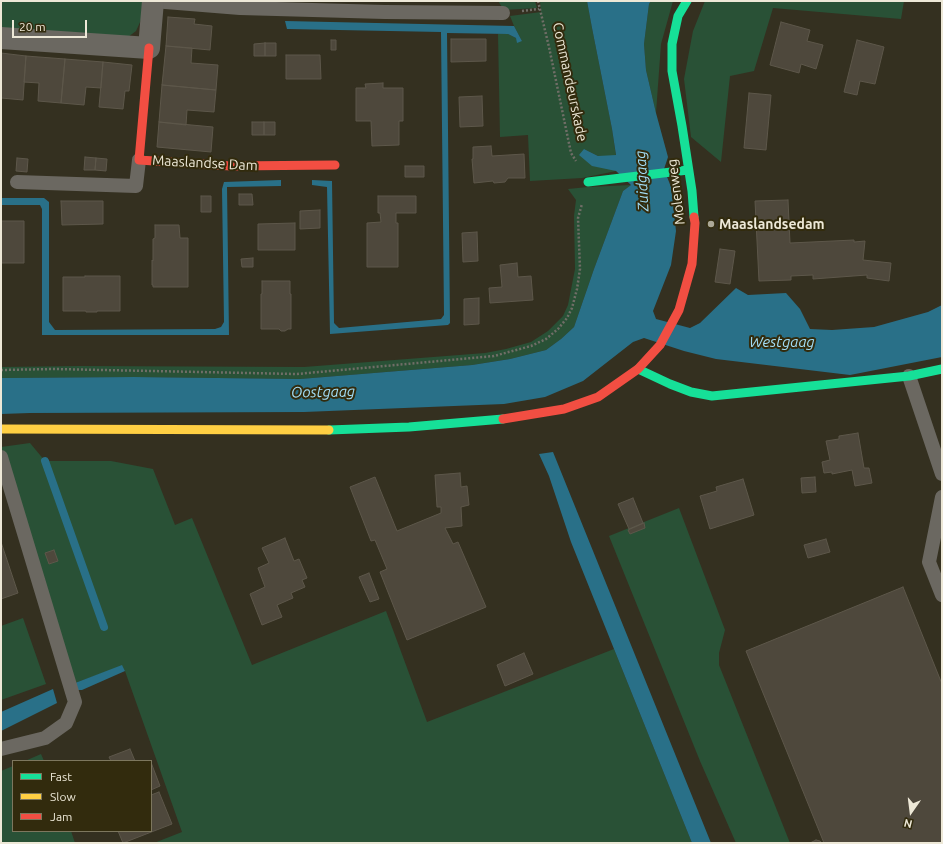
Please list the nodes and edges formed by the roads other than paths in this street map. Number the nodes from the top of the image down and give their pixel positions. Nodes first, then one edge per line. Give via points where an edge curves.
1 (153, 1) edge
2 (687, 1) edge
3 (385, 6) edge
4 (503, 13) dead end
5 (1, 38) edge
6 (149, 48) junction
7 (139, 160) junction
8 (335, 165) dead end
9 (684, 171) junction
10 (17, 182) dead end
11 (588, 182) road end
12 (638, 369) junction
13 (942, 369) edge
14 (909, 376) junction
15 (1, 429) edge
16 (1, 457) edge
17 (942, 474) edge
18 (942, 497) edge
19 (942, 595) edge
20 (1, 749) edge

1 - 3 lane via 240,8
1 - 6 street, Maaslandse Dam
2 - 9 main road, Molenweg via 678,16 672,44 672,71 682,126
3 - 4 lane
5 - 6 street
6 - 7 main road, Maaslandse Dam
7 - 8 main road, Maaslandse Dam via 231,166
7 - 10 lane via 136,186
9 - 11 main road
9 - 12 main road, Molenweg via 695,223 692,264 679,310 660,345
12 - 14 main road via 691,392 712,396
12 - 15 main road via 598,397 564,409 500,420 341,430
13 - 14 main road
14 - 17 lane
16 - 20 lane via 75,702 66,723 45,738
18 - 19 lane via 929,562

